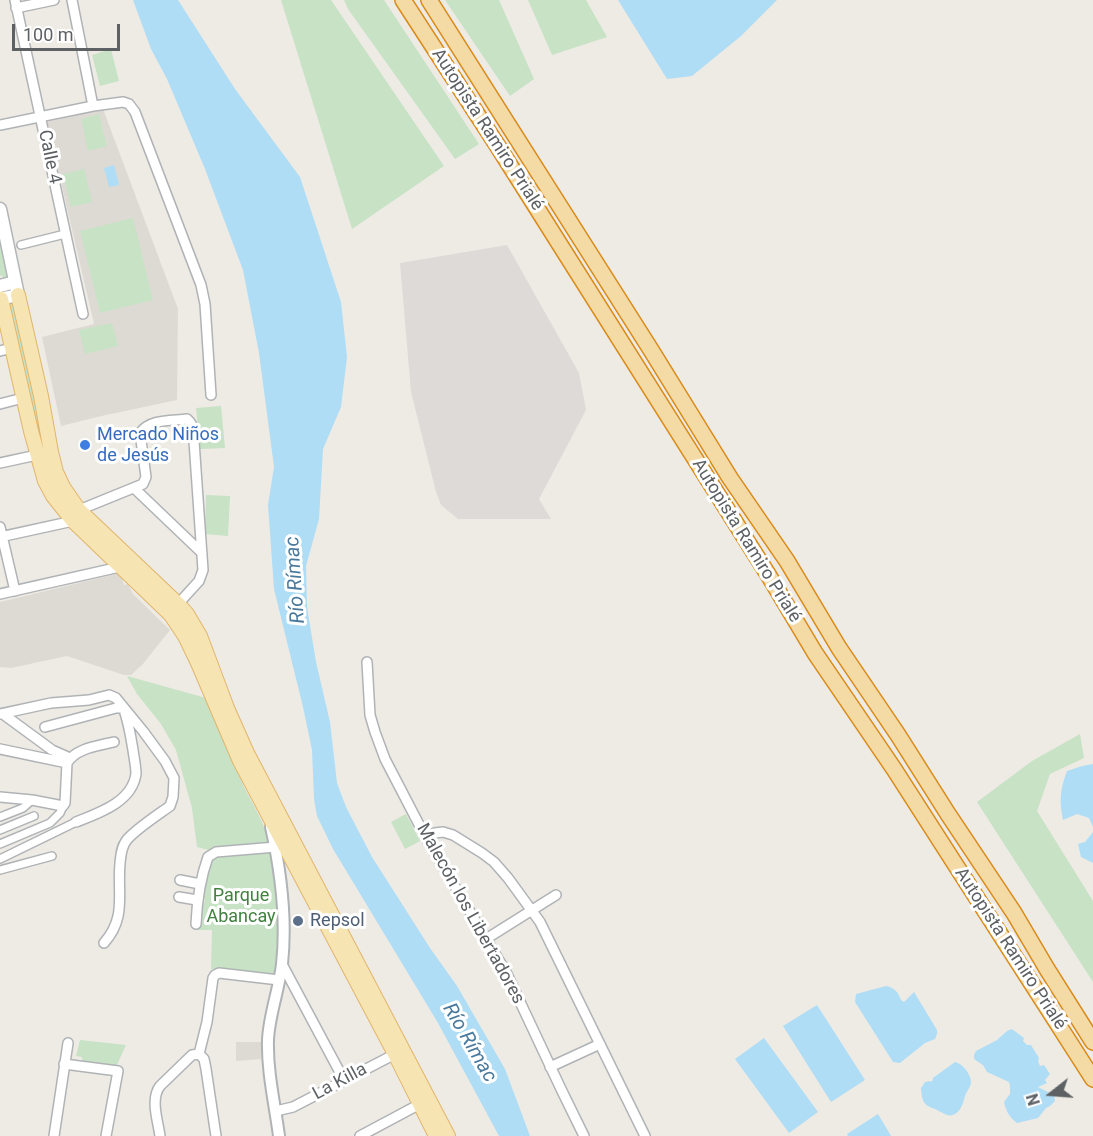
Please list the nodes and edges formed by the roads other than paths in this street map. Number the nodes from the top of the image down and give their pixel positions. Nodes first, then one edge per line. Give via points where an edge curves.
1 (54, 0) edge
2 (72, 0) edge
3 (403, 0) edge
4 (429, 0) edge
5 (16, 4) edge
6 (93, 105) junction
7 (40, 117) junction
8 (0, 125) edge
9 (0, 209) edge
10 (65, 234) junction
11 (21, 245) dead end
12 (16, 289) junction
13 (0, 294) edge
14 (83, 314) dead end
15 (6, 350) edge
16 (212, 395) dead end
17 (23, 398) junction
18 (0, 404) edge
19 (37, 455) junction
20 (0, 463) edge
21 (134, 488) junction
22 (76, 515) junction
23 (1, 533) edge
24 (202, 553) junction
25 (128, 564) junction
26 (15, 591) junction
27 (0, 594) edge
28 (178, 604) junction
29 (368, 662) dead end
30 (124, 708) junction
31 (1, 714) edge
32 (45, 727) dead end
33 (114, 742) dead end
34 (0, 749) edge
35 (68, 760) junction
36 (260, 777) junction
37 (0, 797) edge
38 (32, 800) junction
39 (62, 806) junction
40 (269, 815) junction
41 (34, 816) dead end
42 (0, 817) edge
43 (76, 822) joint
44 (0, 830) edge
45 (426, 838) junction
46 (0, 844) edge
47 (276, 847) junction
48 (52, 856) dead end
49 (0, 859) edge
50 (0, 870) edge
51 (180, 880) dead end
52 (200, 884) junction
53 (556, 895) dead end
54 (179, 897) dead end
55 (197, 900) junction
56 (532, 911) junction
57 (196, 924) dead end
58 (486, 939) junction
59 (104, 943) dead end
60 (282, 964) junction
61 (279, 980) junction
62 (68, 1042) dead end
63 (1093, 1042) edge
64 (600, 1044) junction
65 (399, 1052) junction
66 (199, 1054) junction
67 (64, 1064) junction
68 (550, 1067) junction
69 (1093, 1079) edge
70 (344, 1080) junction
71 (420, 1104) junction
72 (276, 1111) junction
73 (54, 1136) edge
74 (106, 1136) edge
75 (160, 1136) edge
76 (216, 1136) edge
77 (279, 1136) edge
78 (360, 1136) edge
79 (436, 1136) edge
80 (448, 1136) edge
81 (584, 1136) edge
82 (645, 1136) edge

1 - 5 street
2 - 6 street
3 - 69 highway, Autopista Ramiro Prialé via 815,653
4 - 63 highway, Autopista Ramiro Prialé via 730,478 1014,913
5 - 7 street, Calle 4
6 - 7 street
6 - 16 street via 123,102 135,112 201,285
7 - 8 street
7 - 10 street, Calle 4
9 - 12 main road
10 - 11 street
10 - 14 street, Calle 4
12 - 13 main road
12 - 22 main road via 56,472
13 - 15 main road
15 - 17 main road
17 - 18 street
17 - 19 main road
19 - 20 street
19 - 22 main road via 53,496
21 - 22 street
21 - 24 street
21 - 24 street via 143,484 146,477 140,434 144,427 187,419 193,427
22 - 23 street
22 - 25 main road
23 - 26 street
24 - 28 street via 202,576
25 - 26 street
25 - 28 main road
25 - 40 main road via 186,636 240,761
26 - 27 street
28 - 36 main road via 200,636 227,708
29 - 45 street, Malecón los Libertadores via 370,715 375,732
30 - 31 street via 110,695
30 - 32 street
30 - 43 street via 136,773 133,784 124,797 106,810
30 - 59 street via 165,760 174,778 174,788 170,806 128,838 122,848 120,910 116,926
31 - 35 street
33 - 35 street via 81,751
34 - 35 street
35 - 39 street via 66,803
36 - 40 street
36 - 65 main road
37 - 38 street
38 - 39 street
38 - 42 street
39 - 46 street via 50,823
40 - 47 street
40 - 65 main road
41 - 44 street
43 - 49 street
45 - 56 street via 443,832 482,853 508,878
45 - 58 street, Malecón los Libertadores
47 - 52 street via 214,853 208,857
47 - 60 street via 282,884
48 - 50 street
51 - 52 street
52 - 55 street
53 - 56 street
54 - 55 street
55 - 57 street
56 - 58 street
56 - 64 street
58 - 68 street, Malecón los Libertadores via 506,972
60 - 61 street
60 - 70 street
61 - 66 street via 215,975
61 - 72 street via 268,1045
62 - 67 street
64 - 68 street
64 - 82 street
65 - 70 street, La Killa
65 - 71 main road
65 - 80 main road
66 - 75 street via 192,1055 156,1091
66 - 76 street via 204,1059
67 - 73 street
67 - 74 street via 118,1071
68 - 81 street, Malecón los Libertadores
70 - 72 street, La Killa via 293,1107
71 - 78 street
71 - 79 main road
72 - 77 street

